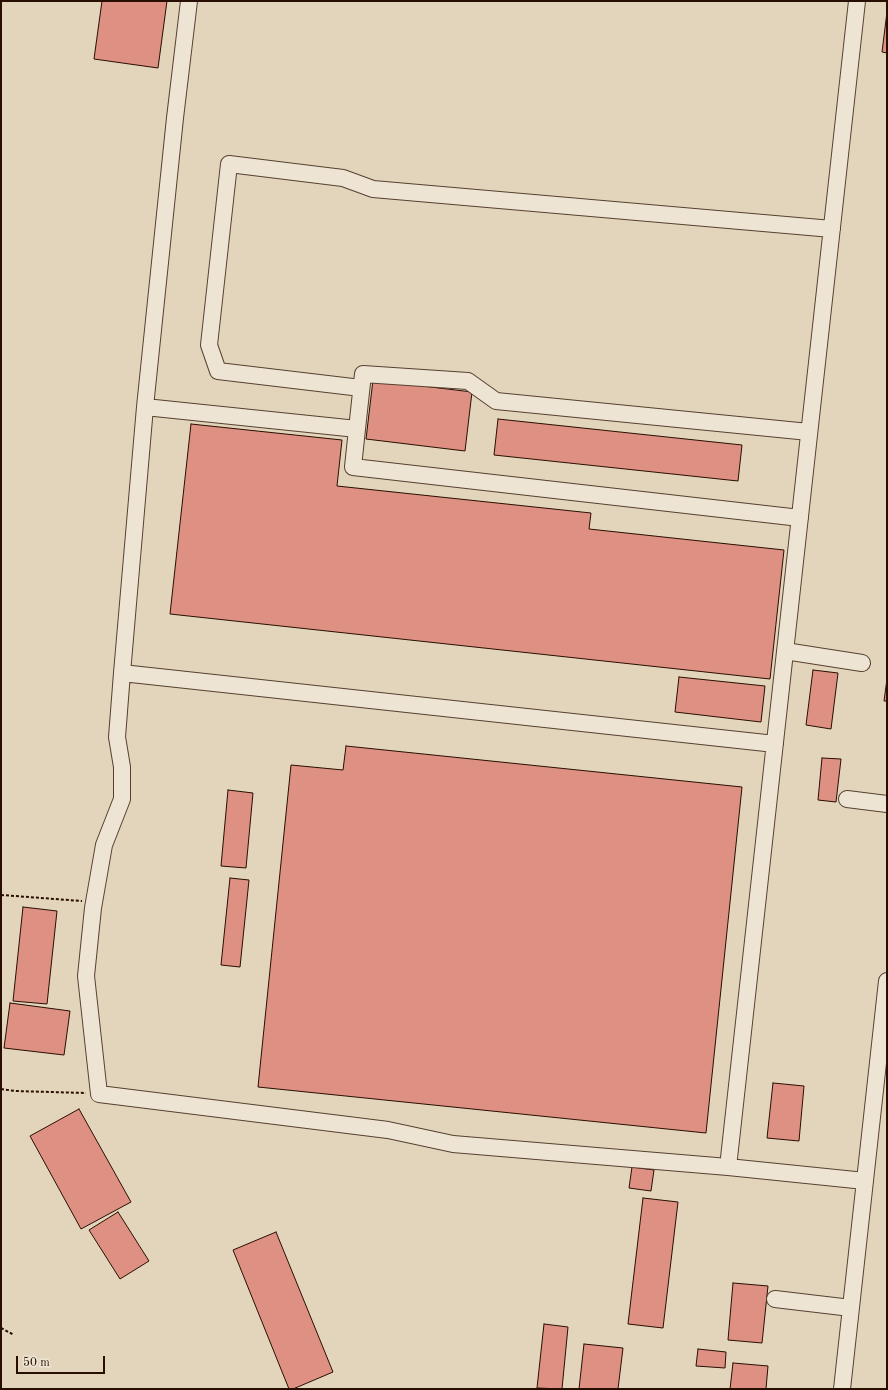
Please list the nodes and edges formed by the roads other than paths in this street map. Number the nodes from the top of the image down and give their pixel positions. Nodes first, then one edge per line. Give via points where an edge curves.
1 (189, 1) edge
2 (857, 1) edge
3 (832, 229) junction
4 (361, 388) junction
5 (145, 407) junction
6 (357, 429) junction
7 (809, 432) junction
8 (800, 518) junction
9 (785, 651) junction
10 (862, 664) dead end
11 (122, 673) junction
12 (775, 744) junction
13 (846, 799) dead end
14 (887, 804) edge
15 (887, 981) edge
16 (728, 1167) junction
17 (865, 1181) junction
18 (775, 1299) dead end
19 (851, 1308) junction
20 (842, 1389) edge

1 - 5 street
2 - 3 street
3 - 4 street via 373,189 343,178 229,164 209,345 218,371
3 - 7 street
4 - 6 street
4 - 7 street via 363,374 468,381 496,401
5 - 6 street
5 - 11 street
6 - 8 street via 353,467
7 - 8 street
8 - 9 street
9 - 10 street
9 - 12 street
11 - 12 street
11 - 16 street via 117,738 122,767 122,799 104,845 94,902 86,976 99,1094 388,1130 452,1144
12 - 16 street
13 - 14 street
15 - 17 street
16 - 17 street
17 - 19 street
18 - 19 street
19 - 20 street

